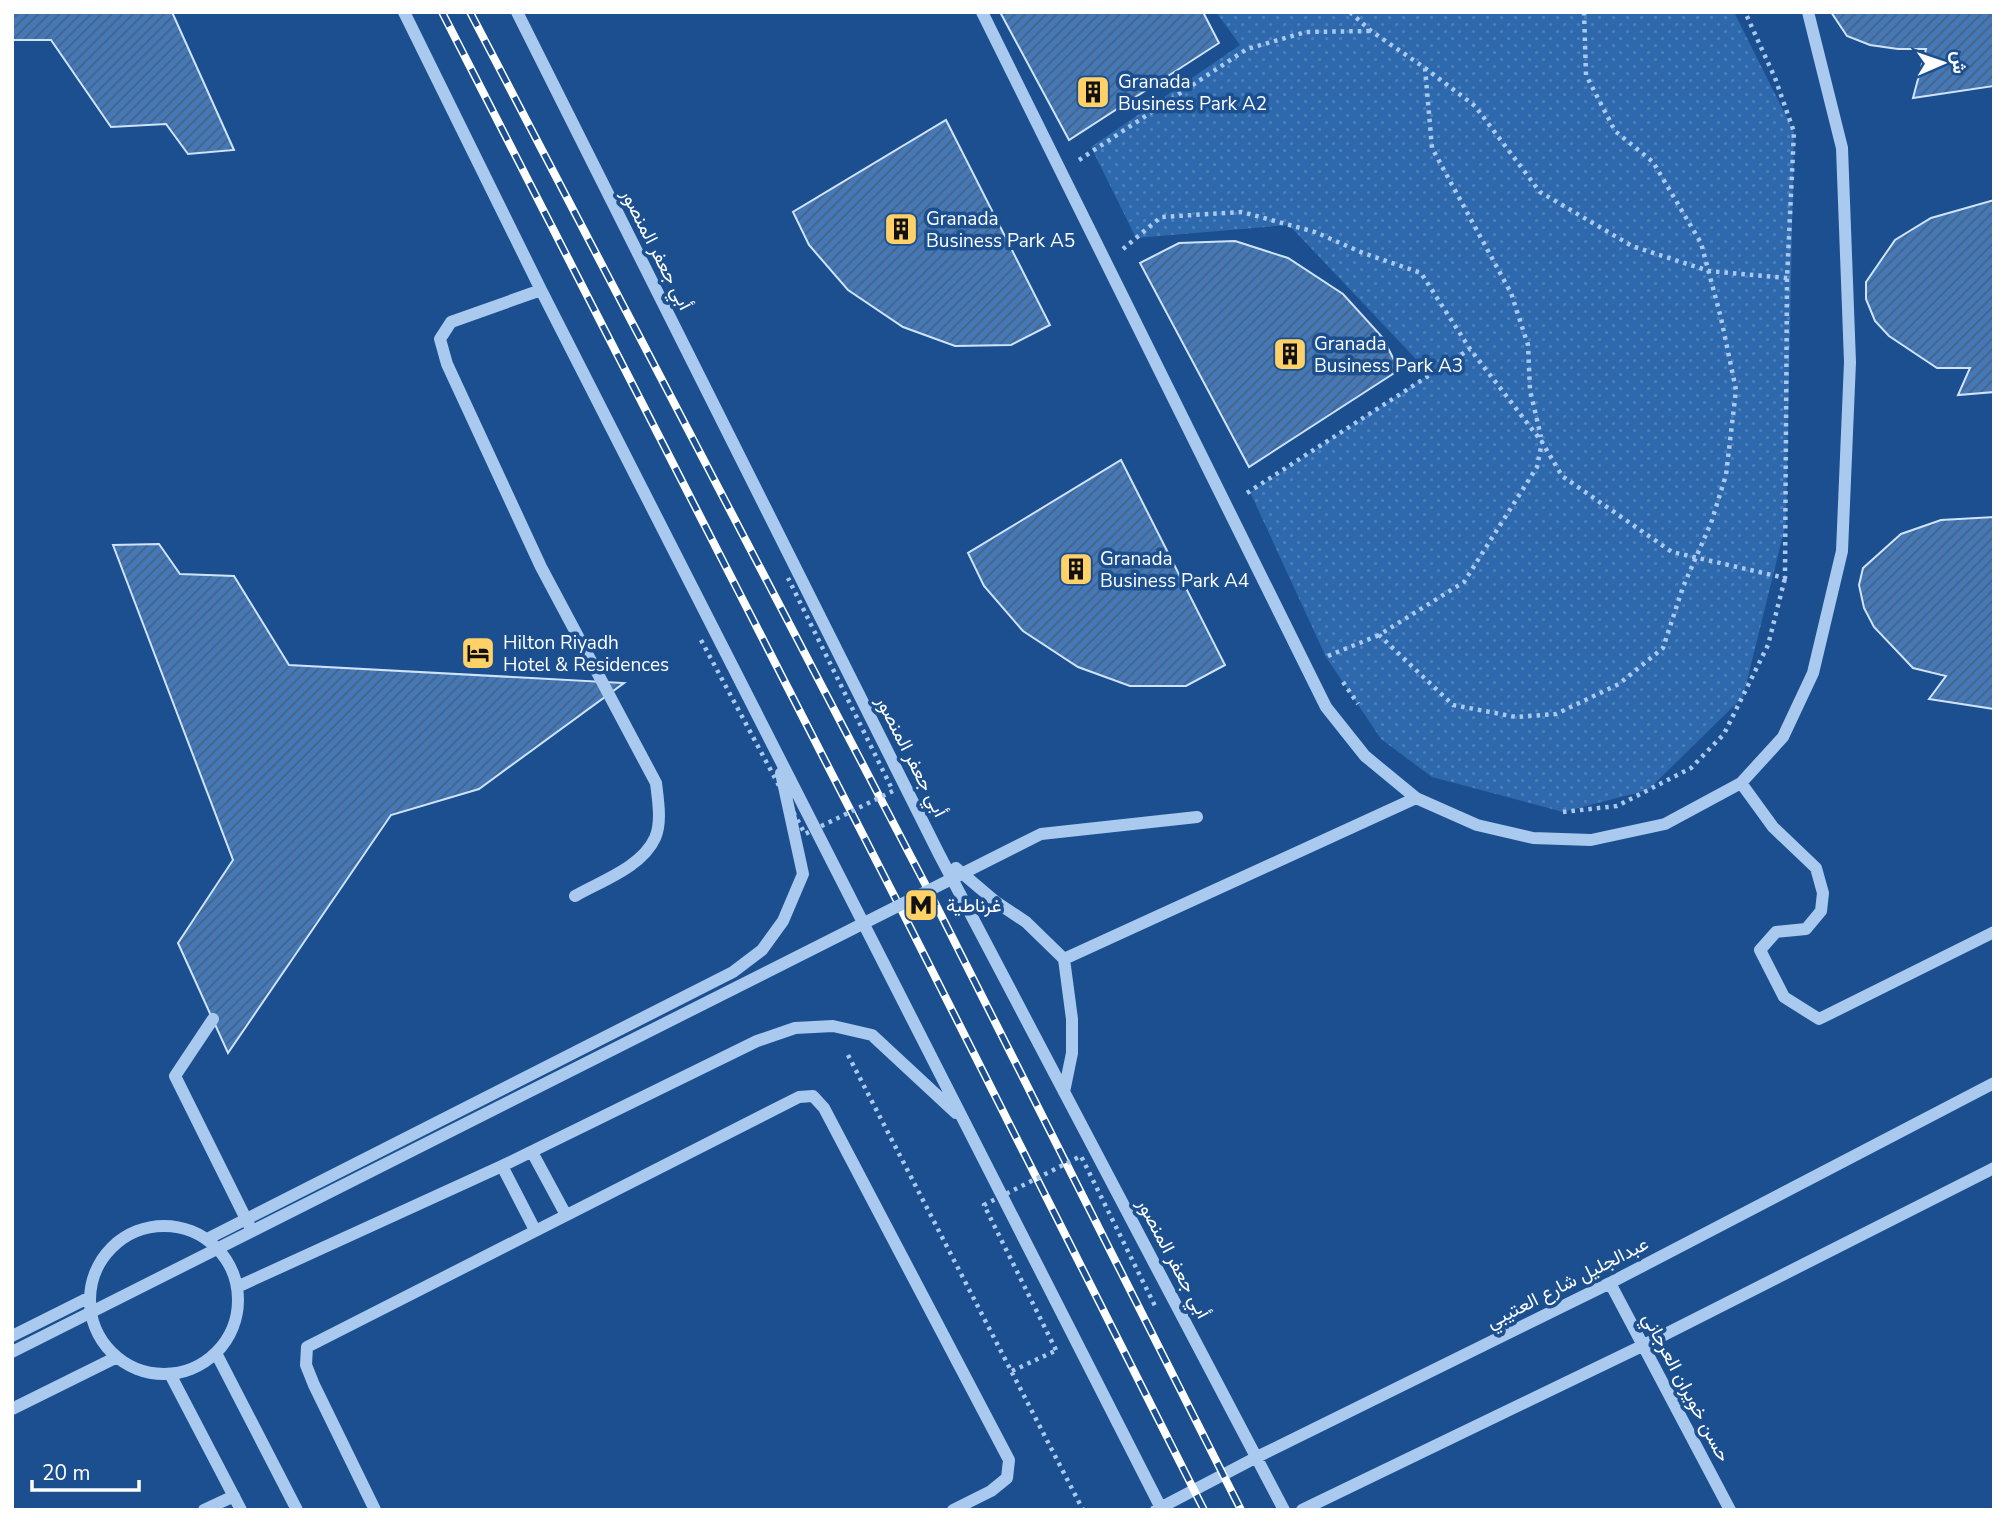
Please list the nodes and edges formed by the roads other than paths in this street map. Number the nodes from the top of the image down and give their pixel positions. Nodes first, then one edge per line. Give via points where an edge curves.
1 (404, 12) edge
2 (517, 12) edge
3 (982, 12) edge
4 (1808, 12) edge
5 (541, 290) junction
6 (777, 755) junction
7 (1741, 783) junction
8 (1416, 797) junction
9 (1197, 817) dead end
10 (939, 854) junction
11 (575, 896) dead end
12 (1994, 932) edge
13 (1064, 959) junction
14 (213, 1019) dead end
15 (1994, 1083) edge
16 (1064, 1092) junction
17 (963, 1120) junction
18 (532, 1152) junction
19 (502, 1166) junction
20 (1994, 1168) edge
21 (566, 1214) junction
22 (535, 1230) junction
23 (252, 1231) junction
24 (208, 1239) junction
25 (1610, 1283) junction
26 (237, 1287) junction
27 (90, 1297) junction
28 (12, 1336) edge
29 (1644, 1345) junction
30 (12, 1352) edge
31 (216, 1353) junction
32 (117, 1357) junction
33 (170, 1374) junction
34 (12, 1409) edge
35 (1257, 1457) junction
36 (234, 1496) junction
37 (1159, 1509) edge
38 (205, 1510) edge
39 (241, 1510) edge
40 (297, 1510) edge
41 (375, 1510) edge
42 (953, 1510) edge
43 (1284, 1510) edge
44 (1302, 1510) edge
45 (1730, 1510) edge

1 - 5 street
2 - 10 street, أبي جعفر المنصور
3 - 8 street via 1326,708 1366,757
4 - 7 street via 1842,148 1850,362 1842,551 1813,673 1783,737
5 - 6 street
5 - 11 street via 451,322 440,339 447,364 541,567 656,783 655,838 637,861
6 - 17 street
6 - 24 street via 803,874 783,921 762,950 733,972
7 - 8 street via 1665,824 1591,840 1521,836 1477,825
7 - 12 street via 1773,827 1816,868 1823,893 1821,911 1806,929 1776,932 1760,950 1784,997 1819,1019
8 - 13 street
9 - 23 street, bridge via 1041,834
10 - 13 street via 1026,922
10 - 16 street, أبي جعفر المنصور
13 - 16 street via 1072,1053
14 - 23 street, bridge via 175,1076
15 - 25 street, عبدالجليل شارع العتيبي
16 - 35 street, أبي جعفر المنصور
17 - 18 street via 872,1035 833,1026 794,1028 757,1041
17 - 37 street
18 - 19 street
18 - 21 street
19 - 22 street
19 - 26 street
20 - 29 street
21 - 22 street
21 - 42 street via 799,1097 813,1096 824,1108 1009,1460 1007,1478
22 - 41 street via 307,1347 306,1364 314,1385
23 - 30 street, bridge
24 - 26 street via 226,1261
24 - 27 street via 172,1226 136,1231 106,1253 95,1273
25 - 29 street, حسن خويران العرجاني
25 - 35 street, عبدالجليل شارع العتيبي
26 - 31 street via 238,1311 230,1334
27 - 28 street
27 - 32 street via 102,1340
29 - 44 street
29 - 45 street, حسن خويران العرجاني
31 - 33 street via 195,1367
31 - 40 street
32 - 33 street via 151,1373
32 - 34 street
33 - 36 street
35 - 37 street, عبدالجليل شارع العتيبي
35 - 43 street, أبي جعفر المنصور
36 - 38 street
36 - 39 street

